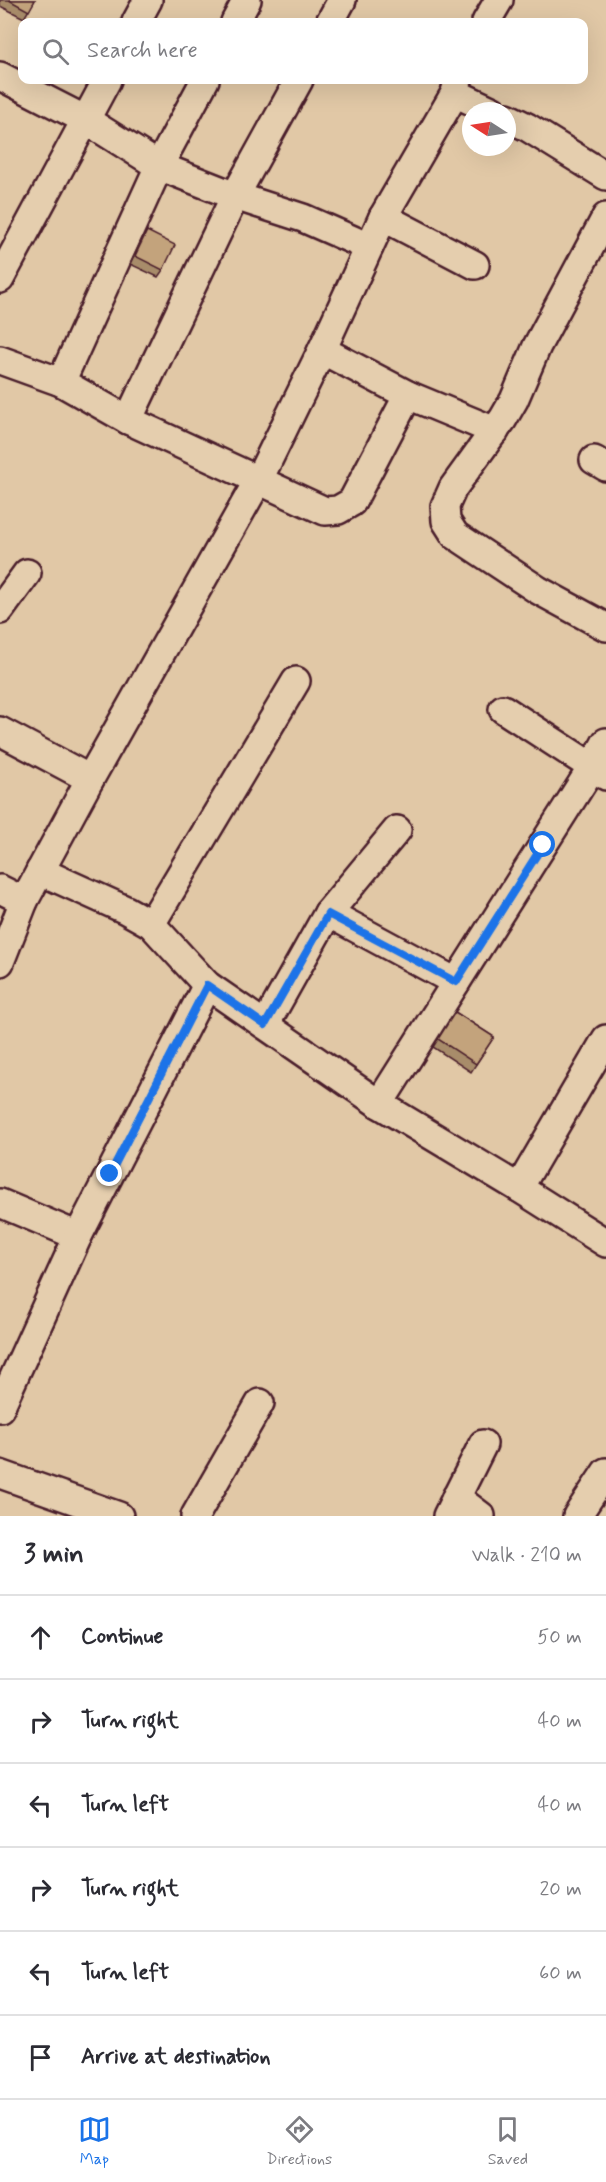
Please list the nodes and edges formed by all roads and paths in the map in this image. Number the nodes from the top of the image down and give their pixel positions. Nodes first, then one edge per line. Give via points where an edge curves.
1 (148, 0) edge
2 (247, 0) edge
3 (342, 0) edge
4 (498, 0) edge
5 (138, 18) edge
6 (237, 18) edge
7 (332, 18) edge
8 (488, 18) edge
9 (0, 76) edge
10 (105, 84) edge
11 (203, 84) edge
12 (297, 84) edge
13 (456, 86) edge
14 (480, 102) edge
15 (86, 120) junction
16 (516, 122) edge
17 (159, 166) junction
18 (606, 176) edge
19 (235, 196) junction
20 (382, 217) junction
21 (606, 217) edge
22 (369, 248) junction
23 (475, 265) dead end
24 (0, 279) edge
25 (322, 350) junction
26 (0, 360) edge
27 (61, 382) junction
28 (408, 395) junction
29 (128, 420) junction
30 (495, 430) junction
31 (259, 479) junction
32 (27, 573) dead end
33 (0, 610) edge
34 (606, 627) edge
35 (296, 681) dead end
36 (503, 709) dead end
37 (0, 731) edge
38 (606, 742) edge
39 (599, 771) edge
40 (90, 779) junction
41 (397, 830) dead end
42 (40, 871) junction
43 (0, 889) edge
44 (24, 901) junction
45 (328, 914) junction
46 (151, 924) junction
47 (0, 962) edge
48 (456, 982) junction
49 (207, 985) junction
50 (265, 1025) junction
51 (606, 1040) edge
52 (379, 1104) junction
53 (519, 1188) junction
54 (0, 1203) edge
55 (78, 1236) junction
56 (606, 1243) edge
57 (3, 1392) edge
58 (260, 1403) dead end
59 (483, 1444) dead end
60 (606, 1472) edge
61 (0, 1474) edge
62 (452, 1507) edge
63 (119, 1516) edge
64 (195, 1516) edge
65 (481, 1516) edge
66 (577, 1516) edge

1 - 5 street
2 - 6 street
3 - 7 street
4 - 8 street
9 - 15 street
10 - 15 street
11 - 17 street
12 - 19 street
13 - 14 street
13 - 20 street
15 - 17 street
15 - 24 street
16 - 18 street
17 - 19 street
17 - 27 street
19 - 22 street via 303,218
19 - 29 street
20 - 22 street
20 - 23 street
21 - 30 street
22 - 25 street
25 - 28 street
25 - 31 street
26 - 27 street
27 - 29 street
28 - 30 street
28 - 31 street via 363,485 352,501 338,510 325,511
29 - 31 street
30 - 34 street via 453,488 445,506 446,521 455,535 538,590
31 - 40 street
32 - 33 street
35 - 46 street
36 - 39 street
37 - 40 street
38 - 39 street
39 - 48 street
40 - 42 street
41 - 45 street
42 - 44 street
42 - 46 street
43 - 44 street
44 - 47 street
45 - 48 street
45 - 50 street
46 - 49 street
48 - 52 street
49 - 50 street
49 - 55 street
50 - 52 street
51 - 53 street
52 - 53 street
53 - 56 street
54 - 55 street
55 - 57 street
58 - 64 street
59 - 62 street
60 - 66 street
61 - 63 street
62 - 65 street

